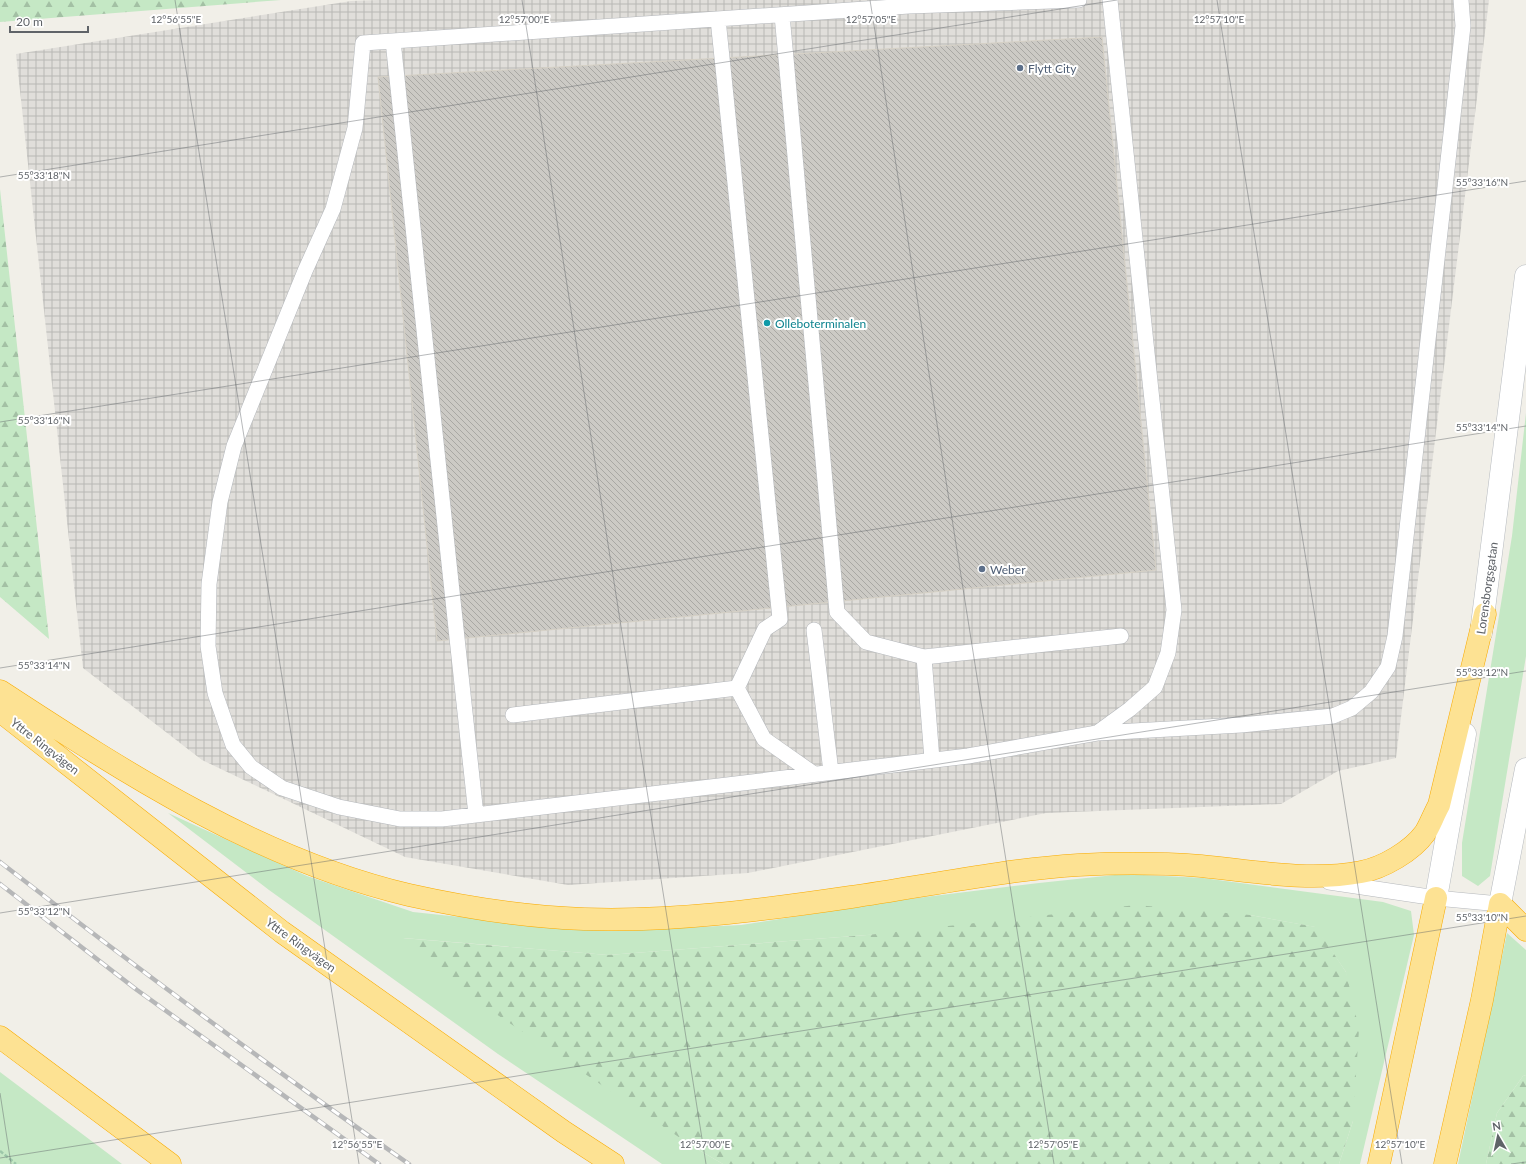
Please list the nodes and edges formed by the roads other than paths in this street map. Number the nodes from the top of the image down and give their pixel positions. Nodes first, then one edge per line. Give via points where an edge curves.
1 (1079, 0) edge
2 (1110, 0) edge
3 (1461, 0) edge
4 (908, 3) edge
5 (782, 15) junction
6 (718, 19) junction
7 (393, 40) junction
8 (1526, 276) edge
9 (1484, 614) junction
10 (814, 630) dead end
11 (1121, 636) dead end
12 (924, 658) junction
13 (737, 688) junction
14 (0, 691) edge
15 (0, 711) edge
16 (513, 715) dead end
17 (1097, 733) junction
18 (932, 760) junction
19 (1526, 769) edge
20 (831, 772) junction
21 (814, 774) junction
22 (476, 815) junction
23 (1273, 874) junction
24 (1436, 898) junction
25 (1500, 904) junction
26 (1526, 930) edge
27 (0, 1037) edge
28 (170, 1164) edge
29 (613, 1164) edge
30 (1380, 1164) edge
31 (1445, 1164) edge

1 - 4 lane
2 - 17 lane via 1174,610 1168,653 1155,687
3 - 17 lane via 1463,26 1395,636 1388,668 1371,692 1352,708 1333,716 1241,725
4 - 5 lane
5 - 6 lane
5 - 12 lane via 837,612 866,642
6 - 7 lane
6 - 13 lane via 780,618 765,629
7 - 22 lane
7 - 22 lane via 363,43 355,128 333,209 302,278 234,446 222,495 209,584 208,646 215,694 233,745 251,767 282,788 339,807 400,819 442,819
8 - 9 main road, Lorensborgsgatan
9 - 23 highway via 1438,805 1424,834 1396,859 1364,872 1329,875
9 - 24 main road, Lorensborgsgatan
10 - 20 lane
11 - 12 lane
12 - 18 lane
13 - 16 lane
13 - 21 lane via 764,739
14 - 23 highway via 81,744 171,797 267,847 337,874 405,894 469,908 577,918 649,918 811,902 1075,865 1145,863
15 - 29 highway, Yttre Ringvägen via 282,932
17 - 18 lane
18 - 20 lane
19 - 25 main road
20 - 21 lane
21 - 22 lane
23 - 24 lane
24 - 25 lane
24 - 30 highway
25 - 26 highway
25 - 31 highway via 1482,1000
27 - 28 highway

